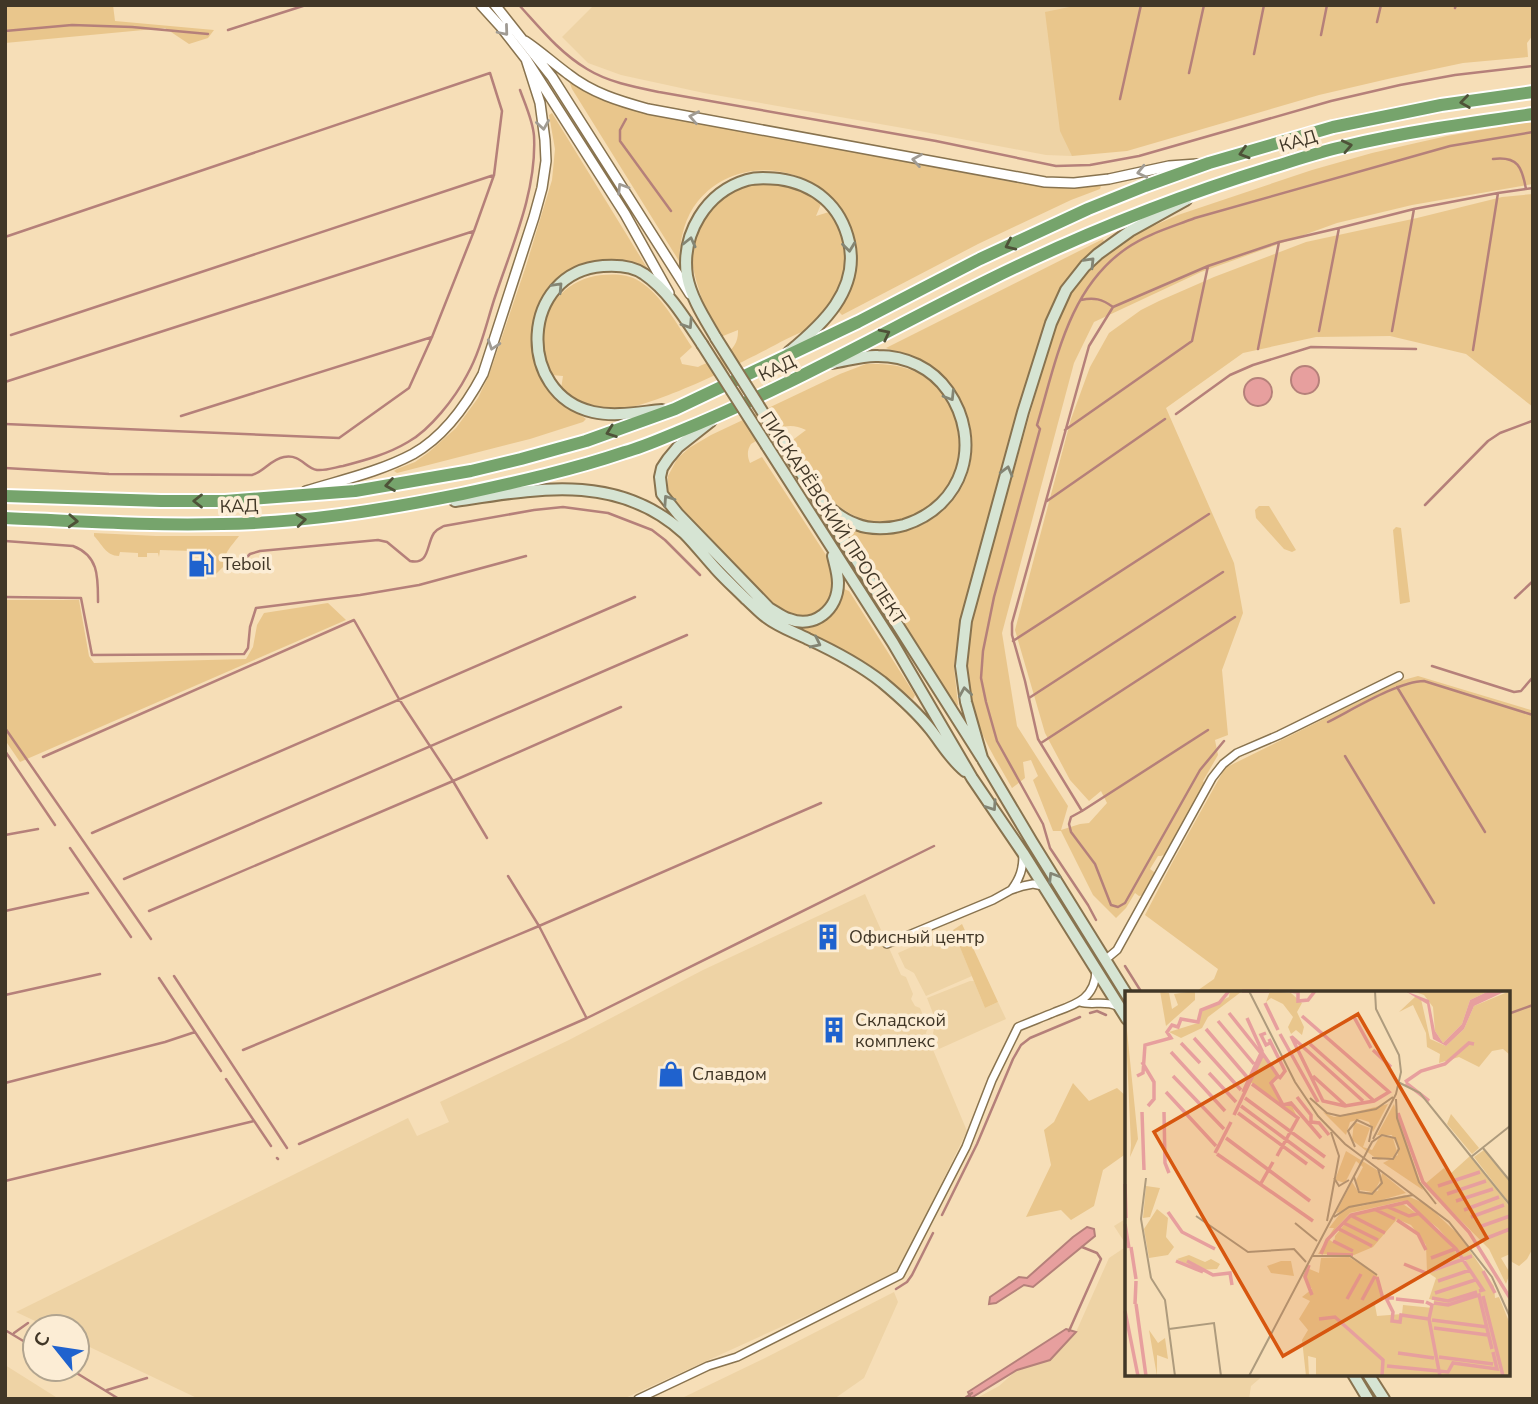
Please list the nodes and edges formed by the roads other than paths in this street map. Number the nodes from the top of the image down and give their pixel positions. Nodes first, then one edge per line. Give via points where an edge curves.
1 (481, 5) edge
2 (498, 7) edge
3 (524, 41) junction
4 (526, 59) junction
5 (1533, 92) edge
6 (1533, 114) edge
7 (1209, 163) junction
8 (1212, 187) junction
9 (675, 303) junction
10 (698, 308) junction
11 (784, 356) junction
12 (824, 365) junction
13 (676, 409) junction
14 (716, 417) junction
15 (808, 484) junction
16 (5, 496) edge
17 (290, 496) junction
18 (404, 506) junction
19 (5, 518) edge
20 (827, 540) junction
21 (1399, 676) dead end
22 (982, 758) junction
23 (972, 778) junction
24 (1023, 853) junction
25 (1044, 887) junction
26 (1011, 890) junction
27 (887, 944) dead end
28 (1105, 960) junction
29 (1096, 971) junction
30 (1125, 992) edge
31 (1080, 1002) junction
32 (1119, 1007) junction
33 (1125, 1016) edge
34 (1354, 1376) edge
35 (1369, 1376) edge
36 (638, 1399) edge
37 (1368, 1399) edge
38 (1384, 1399) edge

1 -> 4 street, ПИСКАРЁВСКИЙ ПРОСПЕКТ
2 - 3 street, ПИСКАРЁВСКИЙ ПРОСПЕКТ
7 -> 3 street via 1074,183 890,155 618,101 569,75
10 -> 3 street, ПИСКАРЁВСКИЙ ПРОСПЕКТ via 552,77
4 - 9 street, ПИСКАРЁВСКИЙ ПРОСПЕКТ via 625,214
4 -> 17 street via 540,103 544,175 483,374 451,421 415,453 357,477
5 -> 7 highway, КАД via 1333,127
8 -> 6 highway, КАД via 1340,147
7 -> 11 highway, КАД via 1088,209
12 -> 8 highway, КАД via 989,279 1085,235
22 -> 8 main road via 961,666 966,621 1051,323 1066,290 1098,254 1130,231
13 -> 9 main road via 607,415 579,408 551,384 539,355 537,334 548,298 561,282 592,266 635,269
9 -> 20 main road, ПИСКАРЁВСКИЙ ПРОСПЕКТ, bridge
10 -> 11 main road via 688,278 687,254 691,234 706,206 727,189 757,178 785,180 815,192 843,222 851,265 840,299 826,319
10 - 15 main road, ПИСКАРЁВСКИЙ ПРОСПЕКТ, bridge
11 - 13 highway, КАД
12 - 14 highway, КАД
12 -> 15 main road via 877,355 896,357 929,371 945,387 961,416 965,462 942,504 917,521 895,527 858,525 838,516
13 -> 17 highway, КАД via 586,441 471,471 355,491
14 - 18 highway, КАД via 561,472
20 -> 14 main road via 838,572 836,598 821,618 793,621 769,608 678,514 662,494 662,468 678,447
15 - 22 main road, ПИСКАРЁВСКИЙ ПРОСПЕКТ
17 -> 16 highway, КАД via 225,501
19 -> 18 highway, КАД via 224,524 284,522
18 -> 23 main road via 549,488 594,491 635,502 685,535 765,617 836,652 910,705 956,765
20 - 23 main road, ПИСКАРЁВСКИЙ ПРОСПЕКТ
21 - 28 street via 1237,753 1223,764 1117,950
28 -> 22 main road, ПИСКАРЁВСКИЙ ПРОСПЕКТ
23 -> 24 main road, ПИСКАРЁВСКИЙ ПРОСПЕКТ
24 - 25 main road, ПИСКАРЁВСКИЙ ПРОСПЕКТ
24 - 26 street via 1020,878
25 - 26 street via 1033,884
25 - 29 main road, ПИСКАРЁВСКИЙ ПРОСПЕКТ
26 - 27 street
28 - 30 main road, ПИСКАРЁВСКИЙ ПРОСПЕКТ
29 - 31 street via 1093,988
29 - 32 main road, ПИСКАРЁВСКИЙ ПРОСПЕКТ
31 - 32 street via 1110,1002
31 - 36 street via 1018,1027 965,1147 900,1275 737,1357
32 - 33 main road, ПИСКАРЁВСКИЙ ПРОСПЕКТ
34 - 37 main road
35 - 38 main road

